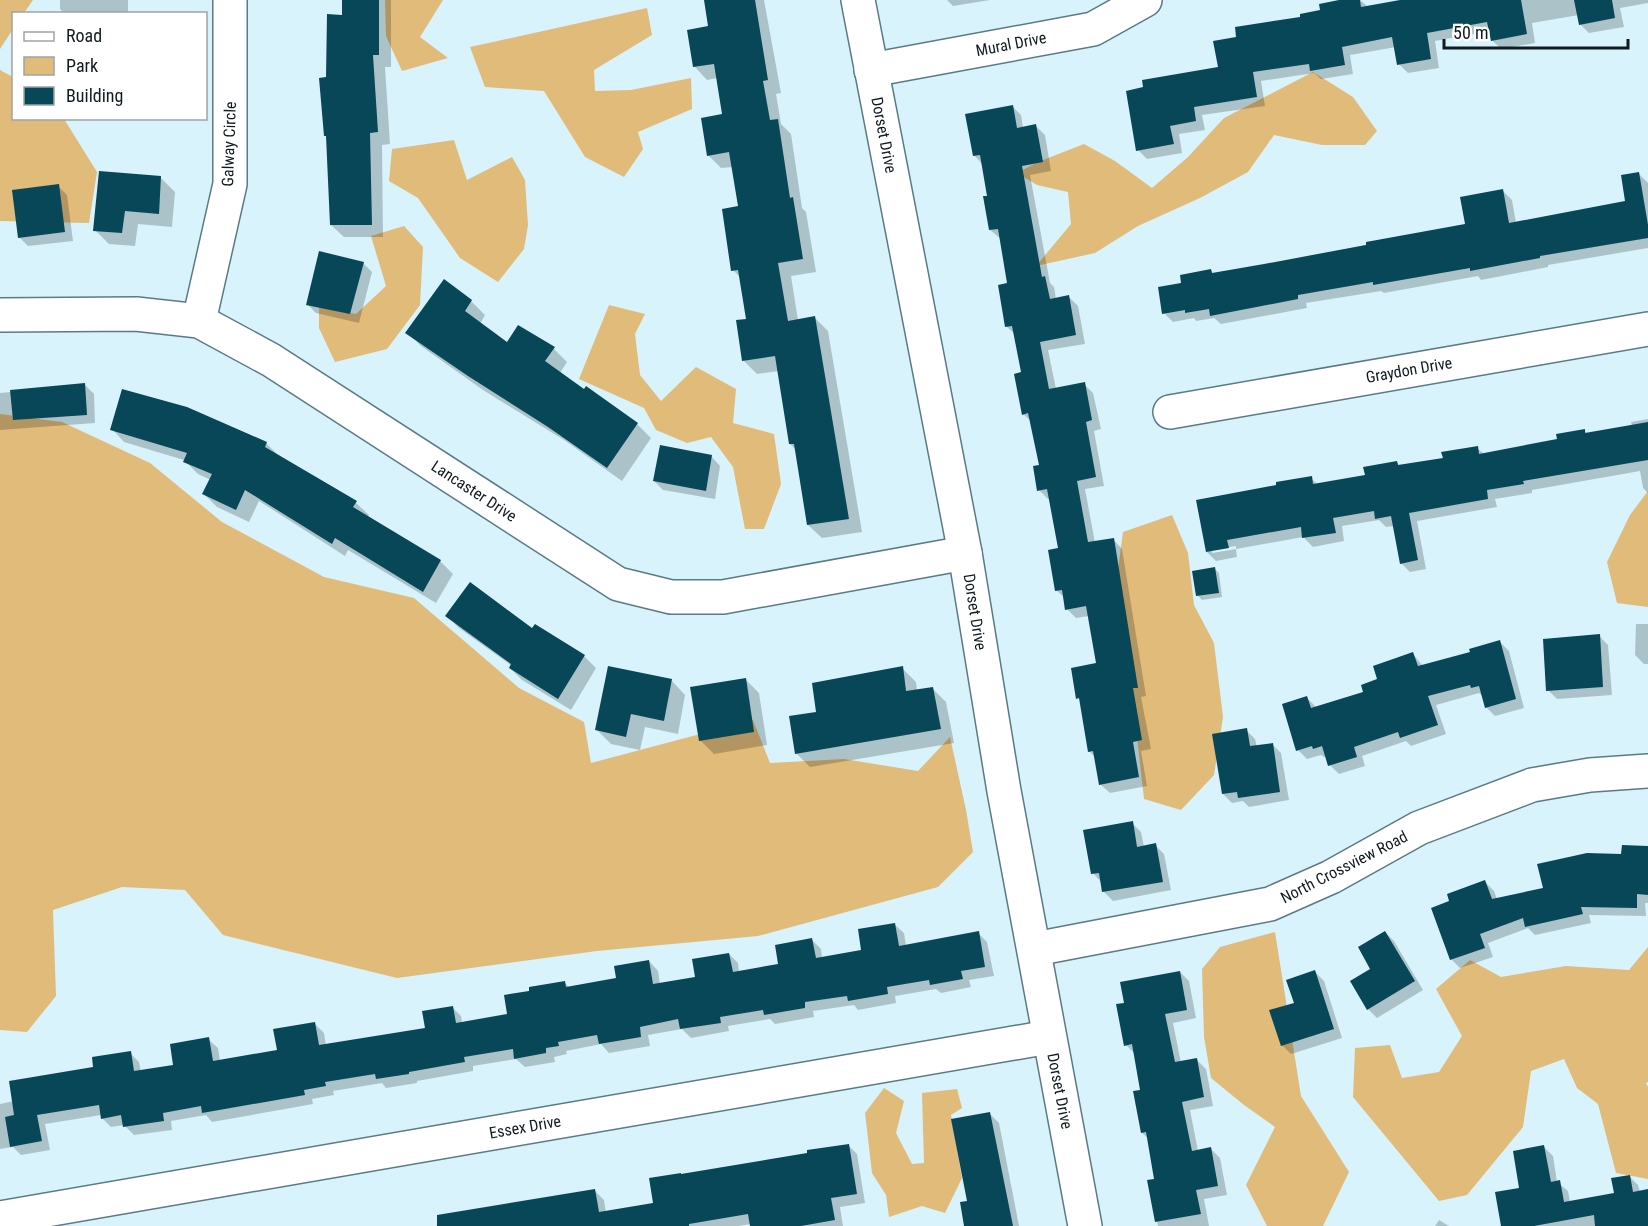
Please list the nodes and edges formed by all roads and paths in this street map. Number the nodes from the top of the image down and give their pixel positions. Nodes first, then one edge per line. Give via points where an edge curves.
1 (230, 0) edge
2 (858, 0) edge
3 (1145, 0) edge
4 (871, 70) junction
5 (0, 315) edge
6 (199, 321) junction
7 (1648, 329) edge
8 (1170, 412) dead end
9 (965, 553) junction
10 (1648, 771) edge
11 (1035, 949) junction
12 (1049, 1037) junction
13 (0, 1218) edge
14 (1085, 1226) edge

1 - 6 street, Galway Circle via 230,184
2 - 4 street, Dorset Drive
3 - 4 street, Mural Drive via 1093,29
4 - 9 street, Dorset Drive
5 - 6 street, Lancaster Drive via 136,314
6 - 9 street, Lancaster Drive via 271,360 618,584 671,597 723,597
7 - 8 street, Graydon Drive
9 - 11 street, Dorset Drive via 1004,791
10 - 11 street, North Crossview Road via 1532,785 1419,828 1330,877 1270,904
11 - 12 street, Dorset Drive
12 - 13 street, Essex Drive
12 - 14 street, Dorset Drive

